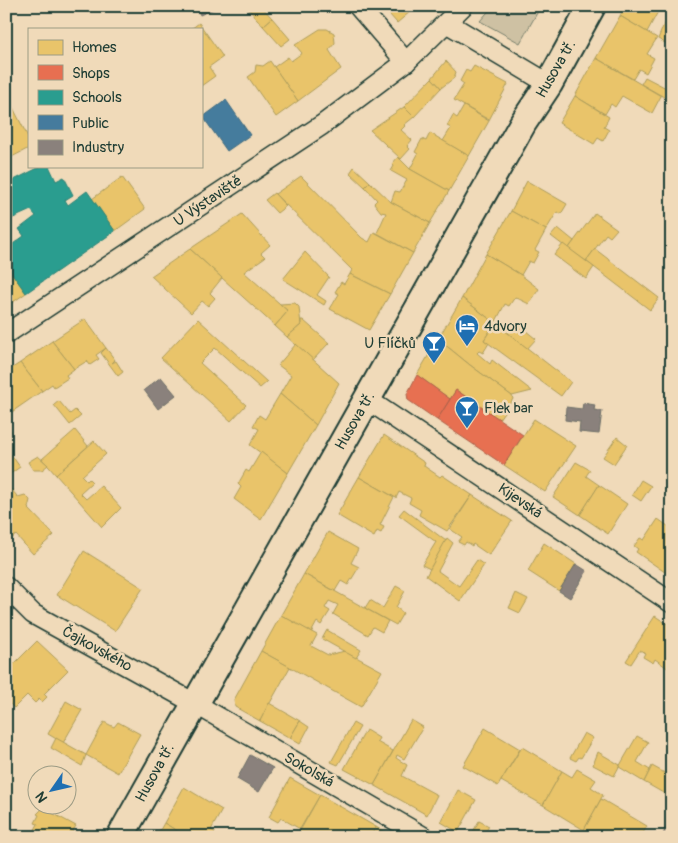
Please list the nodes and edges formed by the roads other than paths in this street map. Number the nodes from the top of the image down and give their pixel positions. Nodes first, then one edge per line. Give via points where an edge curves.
1 (358, 6) edge
2 (463, 6) edge
3 (592, 6) edge
4 (447, 23) junction
5 (406, 62) junction
6 (549, 84) junction
7 (6, 334) edge
8 (368, 400) junction
9 (6, 587) edge
10 (672, 603) edge
11 (194, 703) junction
12 (120, 837) edge
13 (424, 837) edge

1 - 5 street
2 - 4 street, U Výstaviště
3 - 6 street, Husova tř.
4 - 5 street, U Výstaviště
4 - 6 street
5 - 7 street, U Výstaviště via 322,125
6 - 8 street, Husova tř. via 524,122
8 - 10 street, Kijevská
8 - 11 street, Husova tř.
9 - 11 street, Čajkovského via 33,614
11 - 12 street, Husova tř.
11 - 13 street, Sokolská

